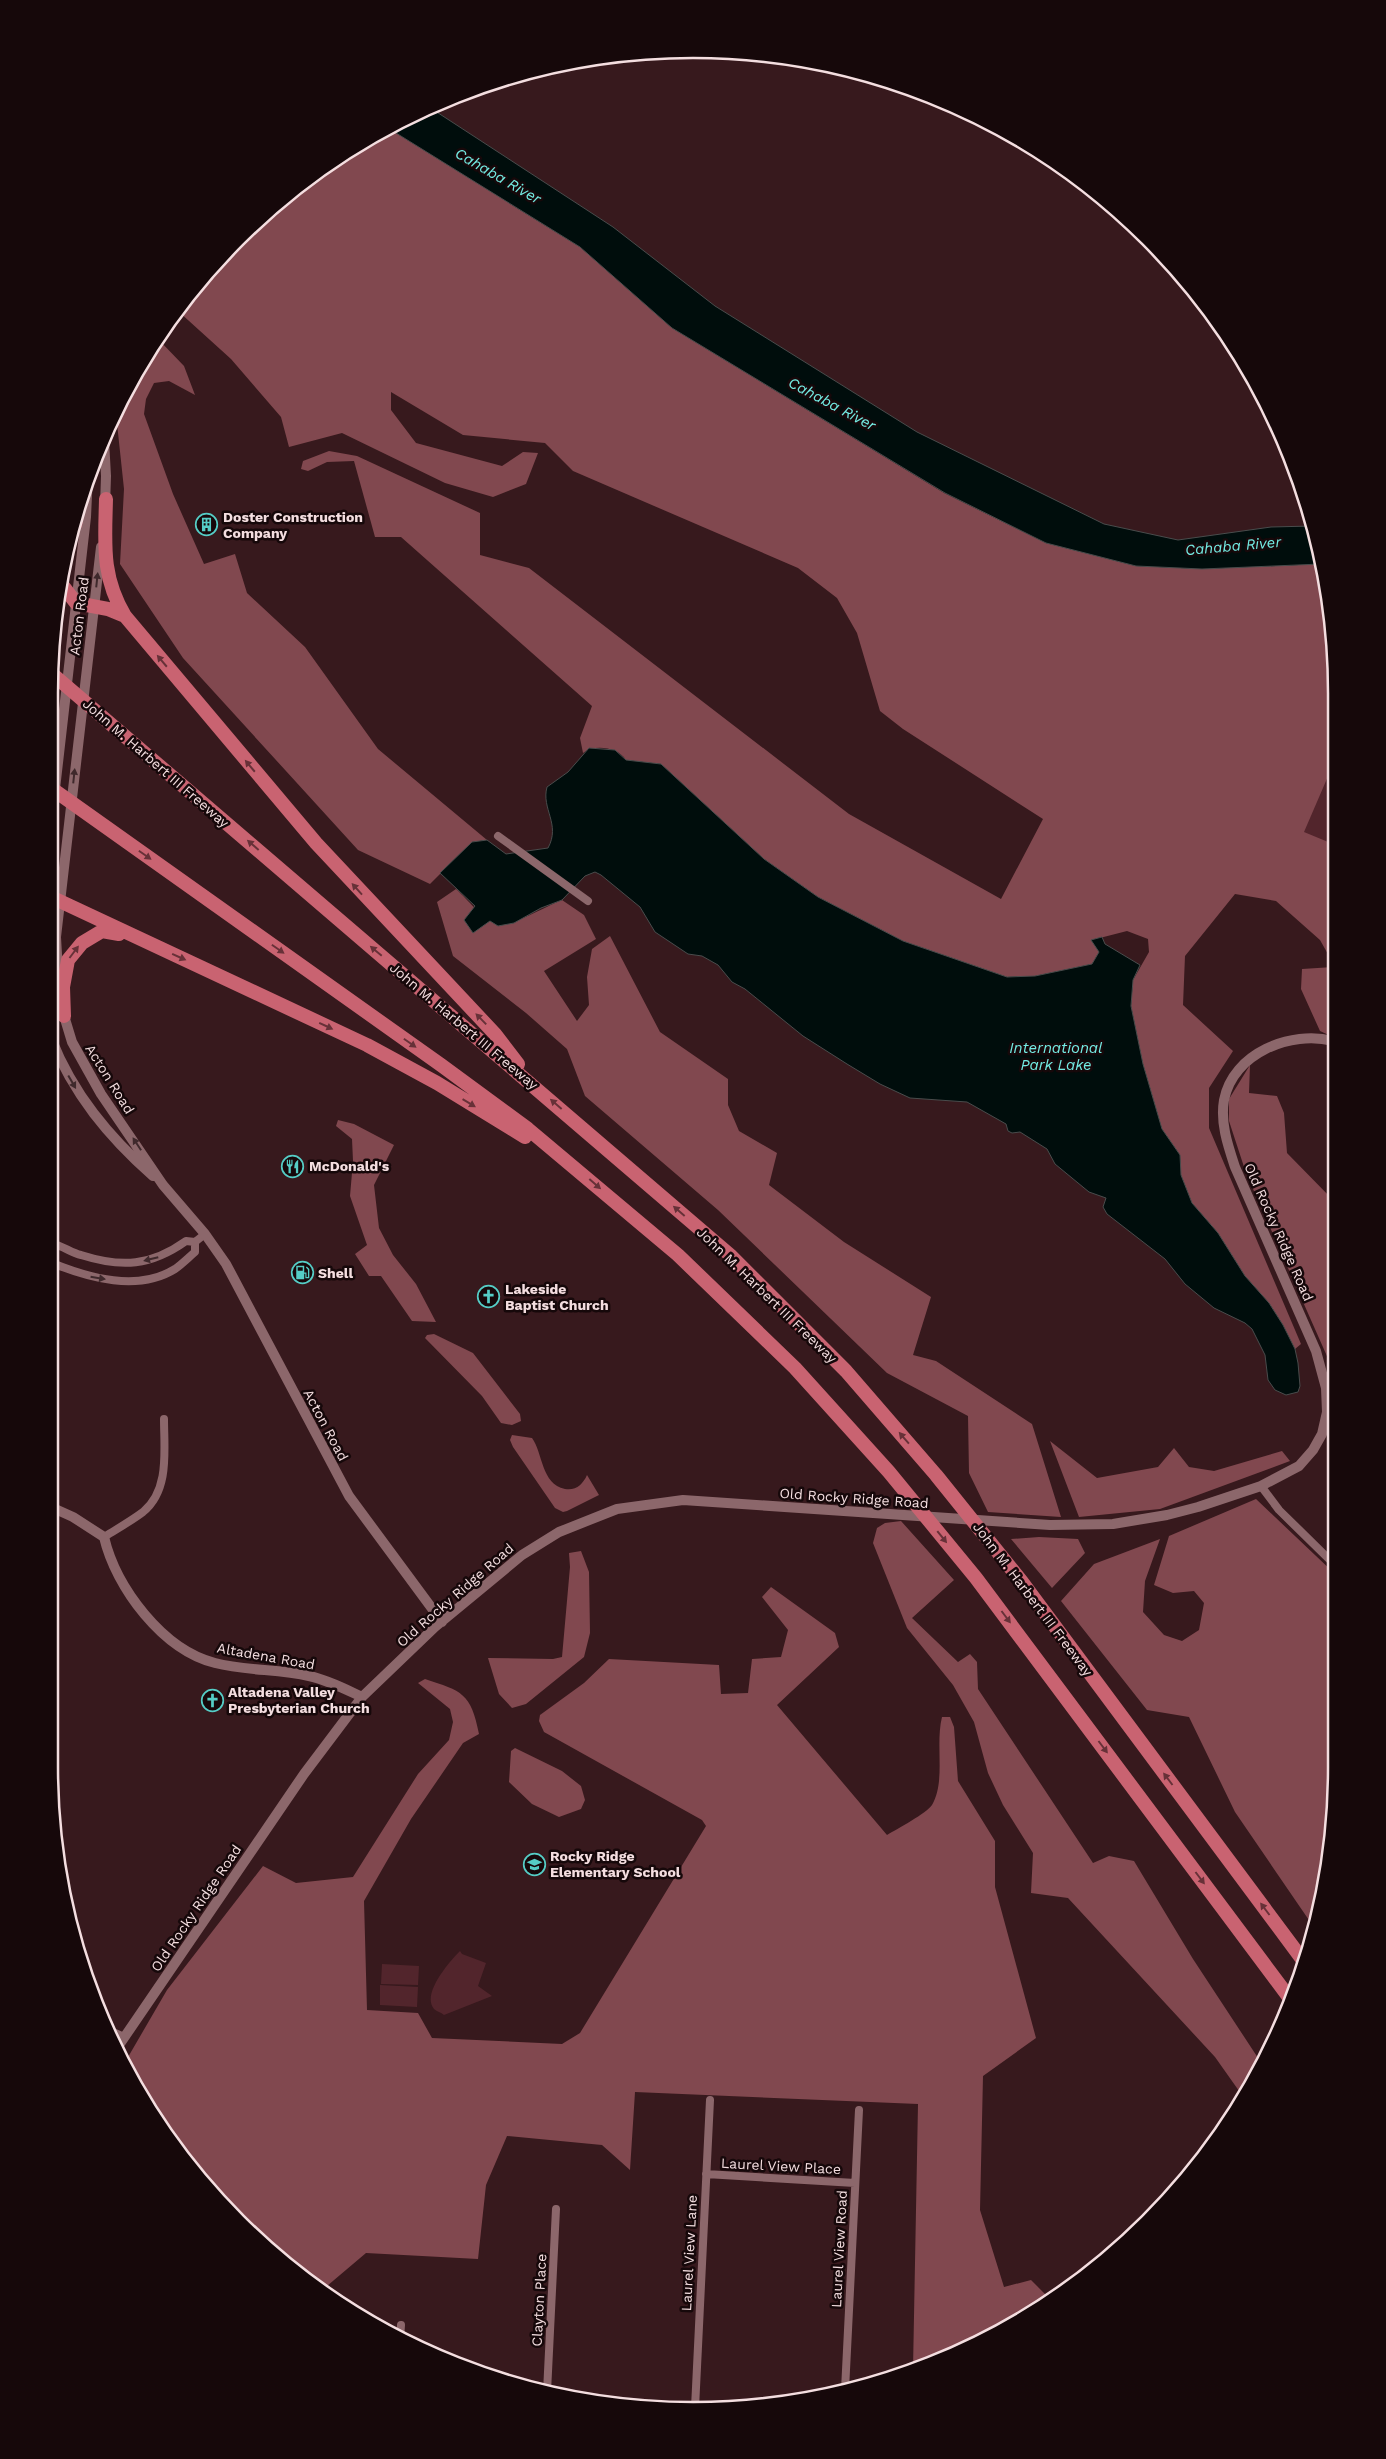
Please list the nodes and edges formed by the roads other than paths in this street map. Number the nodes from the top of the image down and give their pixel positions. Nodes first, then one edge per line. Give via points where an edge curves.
1 (104, 454) edge
2 (106, 498) junction
3 (85, 510) edge
4 (66, 590) edge
5 (76, 603) junction
6 (94, 607) junction
7 (125, 616) junction
8 (58, 679) edge
9 (58, 762) edge
10 (58, 793) edge
11 (498, 836) dead end
12 (58, 877) edge
13 (58, 900) edge
14 (588, 901) dead end
15 (135, 937) junction
16 (58, 978) edge
17 (64, 1016) junction
18 (1328, 1041) edge
19 (58, 1051) edge
20 (533, 1084) junction
21 (577, 1168) junction
22 (163, 1185) junction
23 (206, 1234) junction
24 (195, 1242) junction
25 (58, 1246) edge
26 (58, 1265) edge
27 (164, 1420) dead end
28 (1261, 1486) junction
29 (58, 1510) edge
30 (104, 1537) junction
31 (1328, 1558) edge
32 (442, 1622) junction
33 (362, 1697) junction
34 (1299, 1955) edge
35 (1286, 1993) edge
36 (117, 2034) edge
37 (124, 2037) junction
38 (121, 2042) edge
39 (710, 2100) dead end
40 (859, 2110) dead end
41 (706, 2174) junction
42 (855, 2183) junction
43 (556, 2209) dead end
44 (401, 2325) dead end
45 (401, 2330) edge
46 (845, 2383) edge
47 (547, 2384) edge
48 (695, 2402) edge

1 - 2 street, Acton Road
6 -> 2 street, Acton Road
2 - 7 highway via 108,580 113,597
3 - 5 street, Acton Road
4 - 5 highway
5 - 6 highway
5 - 9 street, Acton Road
6 - 7 highway
12 -> 6 street, Acton Road
20 -> 7 highway via 495,1034 316,843
20 -> 8 highway, John M. Harbert III Freeway
10 -> 21 highway via 441,1065
11 - 14 street
13 - 15 highway
17 -> 15 highway via 63,987 68,960 82,943 102,931
15 -> 21 highway via 367,1046 437,1083
16 - 17 street, Acton Road
22 -> 17 street, Acton Road via 85,1068
18 - 28 street, Old Rocky Ridge Road via 1287,1040 1263,1050 1237,1072 1224,1099 1223,1117 1230,1153 1316,1351 1326,1388 1325,1424 1313,1450 1299,1466
19 -> 22 street, Acton Road via 72,1082 99,1122
34 -> 20 highway, John M. Harbert III Freeway via 1022,1582 846,1371 730,1255
21 -> 35 highway via 678,1255 795,1368 889,1472 976,1578
22 - 23 street, Acton Road
23 - 24 street
23 - 32 street, Acton Road via 226,1264 349,1496
24 -> 25 street via 186,1241 166,1255 128,1263 79,1255
26 -> 24 street via 94,1278 149,1279 174,1270 195,1252
27 - 30 street via 164,1476 160,1489 145,1510
28 - 31 street via 1279,1510
28 - 32 street, Old Rocky Ridge Road via 1167,1515 1089,1525 683,1500 642,1504 599,1515 542,1542
29 - 30 street
30 - 33 street, Altadena Road via 107,1551 133,1599 155,1626 175,1643 213,1662 309,1676
32 - 33 street, Old Rocky Ridge Road
33 - 37 street, Old Rocky Ridge Road via 304,1774
36 - 37 street
37 - 38 street, Old Rocky Ridge Road
39 - 41 street, Laurel View Lane
40 - 42 street, Laurel View Road
41 - 42 street, Laurel View Place
41 - 48 street, Laurel View Lane
42 - 46 street, Laurel View Road
43 - 47 street, Clayton Place
44 - 45 street

